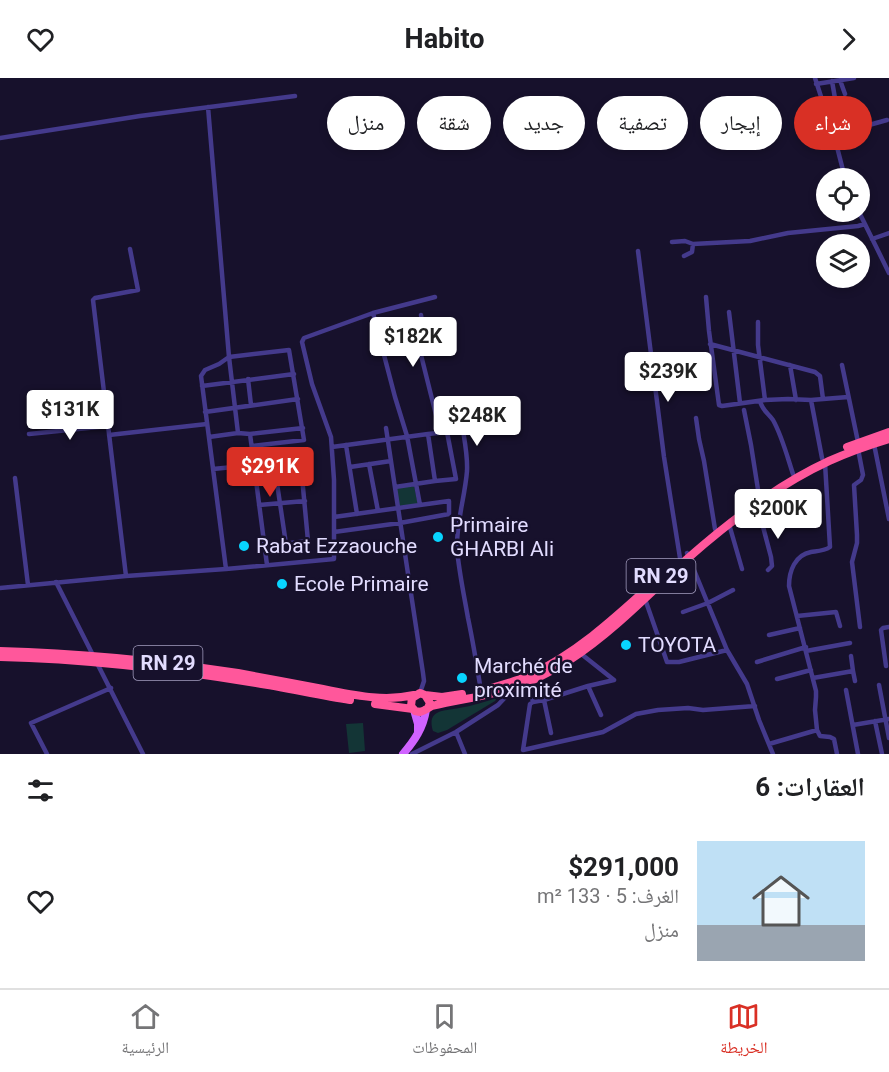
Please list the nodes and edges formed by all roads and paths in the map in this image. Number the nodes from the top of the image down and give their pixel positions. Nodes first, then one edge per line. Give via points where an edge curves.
1 (854, 78) edge
2 (840, 80) junction
3 (816, 81) edge
4 (832, 81) junction
5 (845, 94) dead end
6 (295, 96) dead end
7 (821, 96) edge
8 (835, 96) edge
9 (208, 107) junction
10 (887, 120) dead end
11 (872, 124) edge
12 (0, 138) edge
13 (837, 150) edge
14 (842, 168) edge
15 (865, 224) joint
16 (889, 233) edge
17 (872, 239) junction
18 (672, 242) dead end
19 (693, 244) junction
20 (130, 249) dead end
21 (638, 251) dead end
22 (684, 256) dead end
23 (889, 273) edge
24 (435, 297) dead end
25 (706, 297) dead end
26 (373, 312) junction
27 (729, 312) dead end
28 (421, 315) dead end
29 (758, 322) dead end
30 (710, 344) junction
31 (733, 350) junction
32 (760, 356) junction
33 (229, 357) junction
34 (790, 365) junction
35 (842, 365) dead end
36 (294, 374) junction
37 (248, 379) junction
38 (233, 382) junction
39 (202, 386) junction
40 (848, 397) junction
41 (298, 399) junction
42 (823, 399) junction
43 (796, 400) junction
44 (811, 400) junction
45 (762, 401) junction
46 (740, 403) junction
47 (251, 405) junction
48 (236, 408) junction
49 (744, 410) dead end
50 (205, 412) junction
51 (461, 416) dead end
52 (696, 418) dead end
53 (437, 419) dead end
54 (207, 424) junction
55 (108, 426) junction
56 (303, 428) junction
57 (386, 428) dead end
58 (889, 432) edge
59 (238, 433) junction
60 (29, 434) dead end
61 (250, 434) junction
62 (428, 434) junction
63 (110, 435) junction
64 (407, 436) junction
65 (209, 437) junction
66 (387, 439) junction
67 (889, 439) edge
68 (874, 444) junction
69 (346, 445) junction
70 (252, 446) junction
71 (858, 446) junction
72 (332, 447) junction
73 (823, 460) junction
74 (391, 461) junction
75 (274, 463) junction
76 (369, 464) junction
77 (254, 465) junction
78 (350, 467) junction
79 (213, 469) junction
80 (793, 474) junction
81 (466, 477) junction
82 (15, 478) dead end
83 (456, 478) junction
84 (435, 482) junction
85 (416, 484) junction
86 (395, 488) junction
87 (463, 499) junction
88 (758, 500) junction
89 (304, 501) junction
90 (449, 501) junction
91 (280, 503) junction
92 (259, 505) junction
93 (420, 505) junction
94 (398, 508) junction
95 (378, 511) junction
96 (357, 514) junction
97 (334, 517) junction
98 (889, 519) edge
99 (400, 523) junction
100 (729, 524) junction
101 (715, 530) junction
102 (334, 532) junction
103 (286, 544) junction
104 (264, 546) junction
105 (685, 556) junction
106 (267, 565) junction
107 (226, 569) junction
108 (742, 569) dead end
109 (768, 570) dead end
110 (126, 576) junction
111 (56, 582) junction
112 (28, 585) junction
113 (0, 588) edge
114 (733, 590) dead end
115 (645, 599) junction
116 (708, 603) junction
117 (683, 612) dead end
118 (797, 616) junction
119 (840, 626) dead end
120 (860, 627) dead end
121 (889, 627) edge
122 (800, 628) junction
123 (769, 635) dead end
124 (850, 643) dead end
125 (806, 649) junction
126 (727, 650) junction
127 (0, 651) edge
128 (580, 653) junction
129 (851, 656) dead end
130 (0, 657) edge
131 (95, 659) junction
132 (757, 662) dead end
133 (886, 666) dead end
134 (811, 670) junction
135 (853, 671) junction
136 (813, 678) junction
137 (777, 679) dead end
138 (855, 681) dead end
139 (528, 682) junction
140 (879, 685) dead end
141 (588, 686) junction
142 (516, 687) junction
143 (111, 688) junction
144 (846, 690) dead end
145 (481, 691) junction
146 (420, 695) junction
147 (544, 700) junction
148 (533, 702) junction
149 (755, 706) junction
150 (413, 709) junction
151 (427, 709) junction
152 (601, 715) dead end
153 (887, 719) edge
154 (875, 721) junction
155 (853, 725) junction
156 (817, 730) junction
157 (456, 732) junction
158 (551, 733) dead end
159 (418, 734) junction
160 (889, 738) edge
161 (769, 744) junction
162 (47, 754) edge
163 (143, 754) edge
164 (404, 754) edge
165 (412, 754) edge
166 (465, 754) edge
167 (773, 754) edge
168 (837, 754) edge
169 (858, 754) edge
170 (882, 754) edge

1 - 2 street
2 - 4 street
2 - 5 street
3 - 4 street
3 - 7 street
4 - 8 street
6 - 9 street
9 - 12 street
9 - 33 street
10 - 11 street
13 - 14 street
15 - 17 street
15 - 19 street via 750,241
16 - 17 street
17 - 23 street
18 - 19 street
19 - 22 street via 692,252
20 - 55 street via 138,290 93,300
21 - 105 street via 664,457
24 - 26 street
25 - 30 street
26 - 64 street
26 - 72 street via 302,342
27 - 31 street
28 - 53 street via 423,328 415,331
29 - 32 street
30 - 31 street
30 - 46 street via 719,405
31 - 32 street
31 - 46 street
32 - 34 street
32 - 45 street
33 - 36 street via 289,350
33 - 38 street
33 - 39 street via 205,370
34 - 42 street via 818,374
34 - 43 street
35 - 40 street
36 - 37 street
36 - 41 street
37 - 38 street
37 - 47 street
38 - 39 street
38 - 48 street
39 - 50 street
40 - 42 street
40 - 71 street
41 - 47 street
41 - 56 street
42 - 44 street
43 - 44 street
43 - 45 street
44 - 73 street
45 - 46 street
45 - 80 street
47 - 48 street
48 - 50 street
48 - 59 street
49 - 88 street
50 - 54 street
51 - 81 street via 468,455
52 - 101 street
54 - 63 street
54 - 65 street
55 - 60 street
55 - 63 street
56 - 61 street
56 - 70 street via 304,440
57 - 66 street
58 - 71 highway, RN 29
59 - 61 street
59 - 65 street
61 - 70 street
62 - 64 street
62 - 83 street via 447,432
62 - 84 street
63 - 110 street
64 - 66 street
64 - 85 street
65 - 79 street
66 - 69 street
66 - 74 street
67 - 68 highway, RN 29
68 - 71 highway, RN 29
68 - 98 street
69 - 72 street
69 - 78 street
70 - 77 street
71 - 73 highway, RN 29
71 - 120 street via 863,475 854,485 857,543 852,562
72 - 97 street
73 - 80 highway, RN 29
73 - 88 highway, RN 29
73 - 118 street via 830,548 803,554 790,572 789,586
74 - 76 street
74 - 86 street
75 - 77 street
75 - 89 street via 299,462
75 - 91 street
76 - 78 street
76 - 95 street
77 - 79 street
77 - 92 street
78 - 96 street
79 - 107 street
80 - 88 highway, RN 29
81 - 83 street
81 - 87 street
82 - 112 street
83 - 84 street
84 - 85 street
85 - 86 street
85 - 93 street
86 - 94 street
87 - 90 street
87 - 145 street via 457,548
88 - 100 highway, RN 29
88 - 101 highway, RN 29
88 - 109 street via 771,557
89 - 91 street
89 - 103 street via 308,541
90 - 93 street
90 - 99 street via 448,514
91 - 92 street
91 - 103 street
92 - 104 street
93 - 94 street
94 - 95 street
94 - 99 street
95 - 96 street
96 - 97 street
97 - 102 street
99 - 102 street
99 - 146 street via 423,673
100 - 105 highway, RN 29
100 - 108 street
101 - 105 highway, RN 29
102 - 106 street via 334,559
103 - 104 street
104 - 106 street
105 - 115 highway, RN 29
105 - 116 street
105 - 145 highway, RN 29 via 576,648 526,677
106 - 107 street
107 - 110 street
110 - 111 street
111 - 112 street
111 - 131 street
112 - 113 street
114 - 116 street
115 - 126 street via 667,662
115 - 128 highway, RN 29
116 - 117 street
116 - 126 street
118 - 119 street via 836,612
118 - 122 street
121 - 133 street via 881,630
122 - 123 street
122 - 125 street
124 - 125 street
125 - 132 street
125 - 134 street
126 - 149 street
127 - 131 highway, RN 29
128 - 139 highway, RN 29
128 - 141 street via 614,680
129 - 135 street
130 - 131 highway, RN 29
131 - 143 street
131 - 146 highway, RN 29 via 196,667 374,699
131 - 150 highway, RN 29
134 - 136 street
134 - 137 street
135 - 136 street
135 - 138 street
136 - 156 street
139 - 142 highway, RN 29
139 - 148 street
140 - 153 street
141 - 147 street
141 - 152 street
142 - 151 highway, RN 29
142 - 157 street via 498,705
143 - 162 street via 31,723
143 - 163 street
144 - 155 street
145 - 146 highway, RN 29 via 442,697
146 - 150 highway via 410,703
146 - 151 highway via 430,703
147 - 148 street
147 - 158 street
148 - 149 street via 523,750 603,732 636,714
149 - 161 street
150 - 151 highway
150 - 159 main road
151 - 159 main road
153 - 154 street
153 - 160 street
154 - 155 street
154 - 170 street
155 - 169 street
156 - 161 street
156 - 168 street via 820,736 834,739
157 - 165 street
157 - 166 street
159 - 164 main road
161 - 167 street

